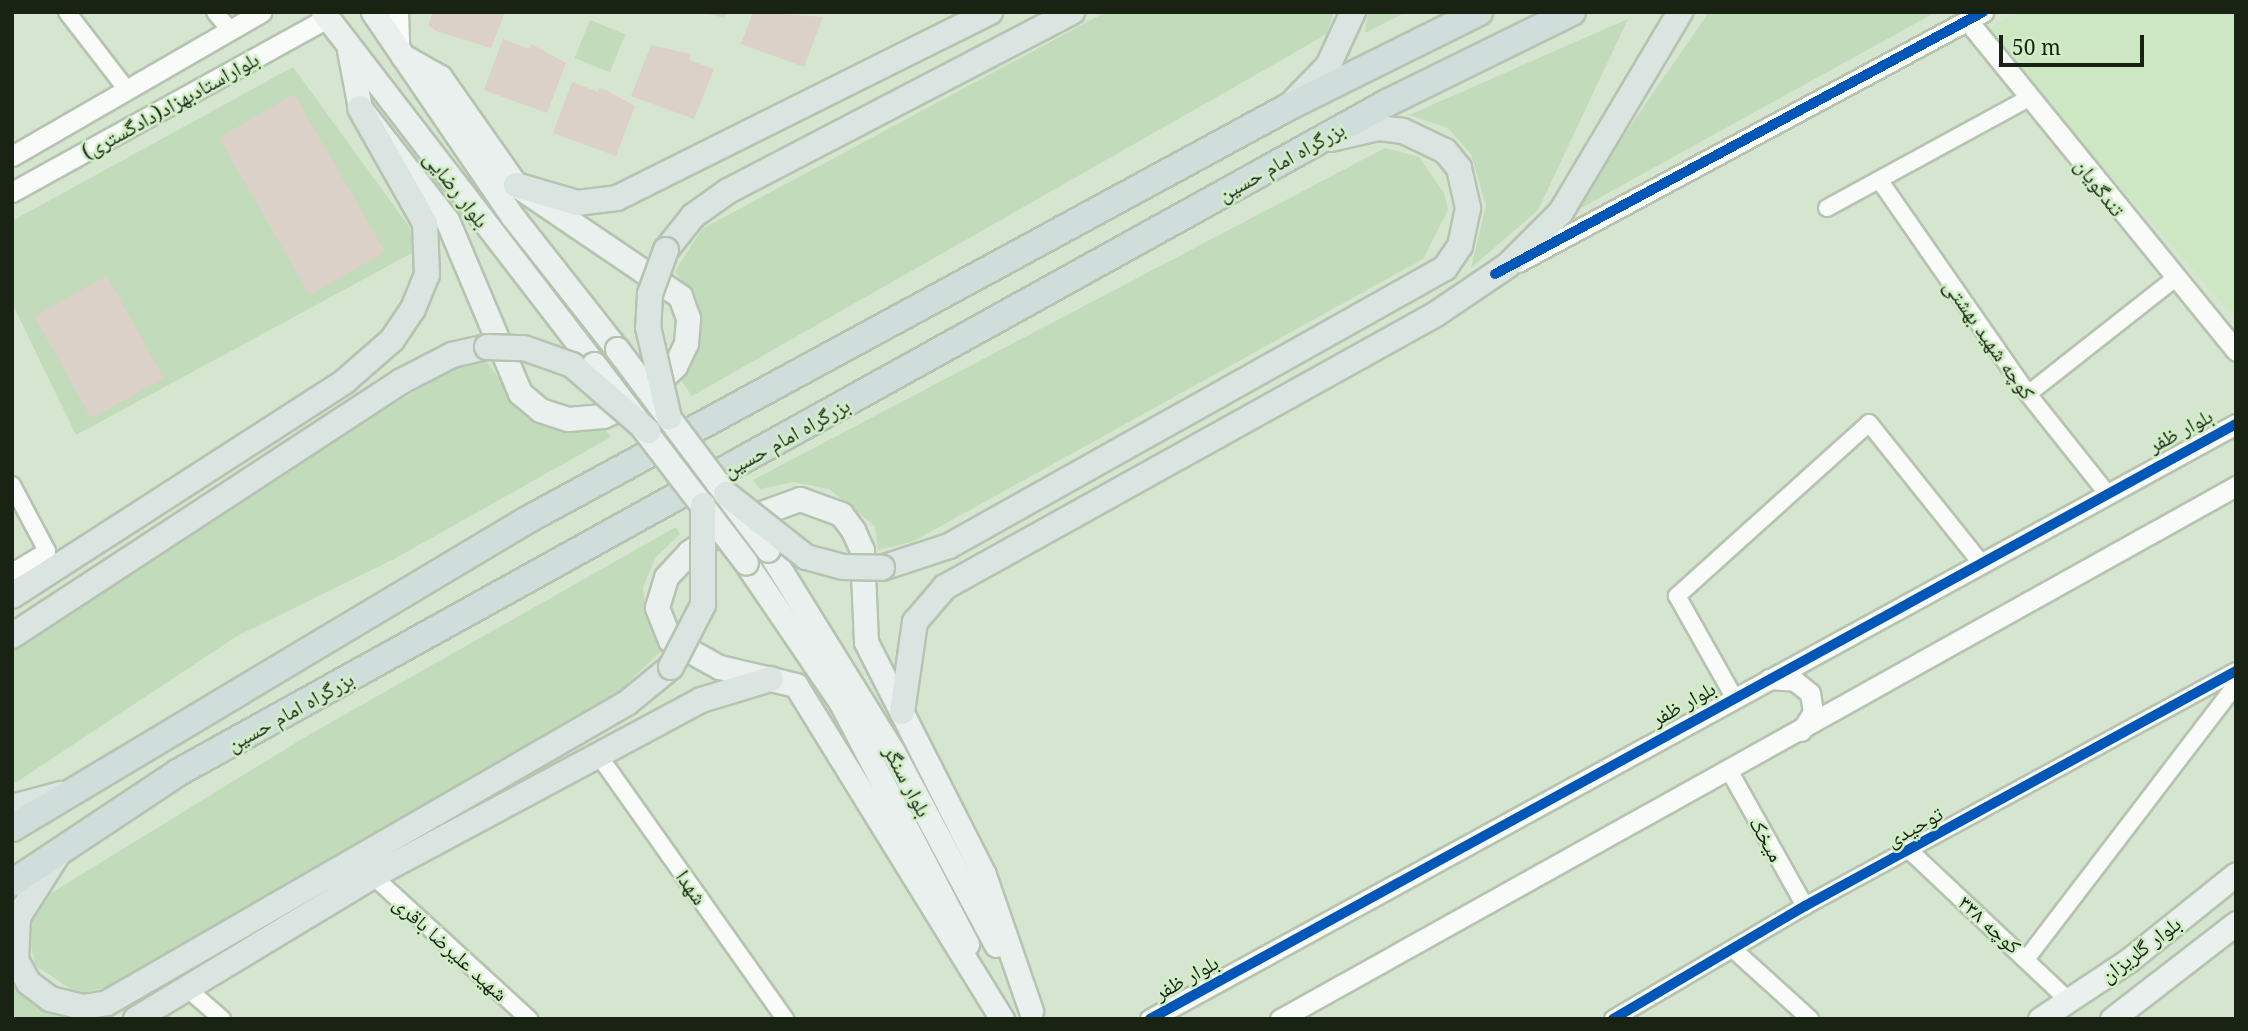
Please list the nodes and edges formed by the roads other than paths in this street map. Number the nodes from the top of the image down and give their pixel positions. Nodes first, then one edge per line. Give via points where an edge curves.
1 (67, 12) edge
2 (215, 12) edge
3 (261, 12) edge
4 (373, 12) edge
5 (398, 12) edge
6 (990, 12) edge
7 (1072, 12) edge
8 (1353, 12) edge
9 (1479, 12) edge
10 (1572, 12) edge
11 (1679, 12) edge
12 (325, 15) edge
13 (1975, 17) edge
14 (230, 30) junction
15 (349, 50) junction
16 (401, 52) junction
17 (127, 90) junction
18 (2029, 98) junction
19 (1290, 106) junction
20 (360, 108) junction
21 (1315, 142) junction
22 (12, 156) edge
23 (1880, 181) junction
24 (516, 185) junction
25 (12, 192) edge
26 (1827, 208) dead end
27 (1495, 274) junction
28 (2174, 280) junction
29 (2236, 351) edge
30 (2028, 394) junction
31 (670, 418) junction
32 (2236, 425) edge
33 (648, 431) junction
34 (12, 485) edge
35 (2236, 486) edge
36 (2106, 492) junction
37 (726, 494) junction
38 (703, 505) junction
39 (1981, 563) junction
40 (12, 572) edge
41 (12, 596) edge
42 (12, 636) edge
43 (2236, 671) edge
44 (771, 679) junction
45 (1769, 679) junction
46 (2236, 685) edge
47 (1734, 697) junction
48 (902, 712) junction
49 (1797, 734) junction
50 (600, 756) junction
51 (1730, 772) junction
52 (69, 792) junction
53 (12, 807) edge
54 (12, 828) edge
55 (61, 851) junction
56 (1910, 851) junction
57 (2236, 874) edge
58 (373, 876) junction
59 (12, 883) edge
60 (1805, 906) junction
61 (2235, 925) edge
62 (1734, 950) junction
63 (2027, 958) junction
64 (189, 990) junction
65 (2068, 1000) junction
66 (1034, 1015) edge
67 (1285, 1018) edge
68 (136, 1019) edge
69 (222, 1019) edge
70 (529, 1019) edge
71 (785, 1019) edge
72 (1002, 1019) edge
73 (1150, 1019) edge
74 (1613, 1019) edge
75 (1810, 1019) edge
76 (2040, 1019) edge
77 (2112, 1019) edge

1 - 17 street
2 - 14 street
3 - 14 street, بلواراستادبهزاد(دادگستری)
4 - 16 main road, بلوار رضایی
5 - 16 street
6 - 24 main road via 617,198 577,203
7 - 31 main road, bridge via 728,191 693,216 666,250 650,294 648,327
8 - 19 main road via 1328,65
9 - 19 highway, بزرگراه امام حسین
10 - 21 highway, بزرگراه امام حسین
11 - 27 main road via 1561,212
12 - 15 main road, بلوار رضایی
12 - 25 street, بلواراستادبهزاد(دادگستری)
13 - 18 street, تندگویان
13 - 27 street
14 - 17 street, بلواراستادبهزاد(دادگستری)
15 - 20 main road
15 - 33 main road, بلوار رضایی, bridge
16 - 24 main road via 440,77
16 - 31 main road, بلوار رضایی, bridge via 513,217
17 - 22 street, بلواراستادبهزاد(دادگستری)
18 - 23 street
18 - 28 street, تندگویان
19 - 52 highway, بزرگراه امام حسین via 527,520
20 - 24 main road via 447,220 520,393 540,410 568,419 616,411 675,366 686,343 685,308 672,286
20 - 41 main road via 425,223 426,275 413,309 391,340 345,381
21 - 37 main road, bridge via 1378,128 1402,131 1445,151 1459,168 1468,208 1460,246 1446,268 949,546 882,568 843,567 806,557
21 - 55 highway, بزرگراه امام حسین via 178,772
23 - 26 street
23 - 30 street, کوچه شهید بهشتی
27 - 48 main road via 1436,314 945,587 915,622
28 - 29 street, تندگویان
28 - 30 street
30 - 36 street, کوچه شهید بهشتی
31 - 37 main road, بلوار سنگر, bridge
32 - 36 street, بلوار ظفر
33 - 38 main road, بلوار سنگر, bridge
33 - 42 main road, bridge via 572,365 524,348 487,347 452,355 400,382
34 - 40 street via 47,551
35 - 49 street
36 - 39 street, بلوار ظفر
37 - 66 main road, بلوار سنگر, bridge via 768,550 892,750
38 - 55 main road, bridge via 703,604 671,667 627,703 107,1003 83,1007 50,999 29,983 16,960 18,917
38 - 72 main road, بلوار سنگر, bridge via 841,703
39 - 45 street, بلوار ظفر
39 - 47 street via 1869,423 1677,596
43 - 56 street, توحیدی
44 - 48 main road via 719,667 670,640 657,607 659,591 678,562 734,523 773,505 819,502 841,514 863,550 866,642
44 - 50 main road via 715,694
44 - 72 main road via 796,685
45 - 47 street, بلوار ظفر
45 - 49 street via 1795,681 1811,693 1813,712
46 - 63 street
47 - 73 street, بلوار ظفر
48 - 66 main road via 984,875
49 - 51 street
50 - 58 main road
50 - 71 street, شهدا
51 - 60 street, میخک
51 - 67 street
52 - 53 main road
52 - 54 highway, بزرگراه امام حسین
55 - 59 highway, بزرگراه امام حسین
56 - 60 street, توحیدی
56 - 63 street, کوچه ۳۳۸
57 - 65 main road, بلوار گلریزان
58 - 64 main road
58 - 70 street, شهید علیرضا باقری
60 - 62 street, توحیدی
61 - 77 main road, بلوار گلریزان
62 - 74 street, توحیدی
62 - 75 street
63 - 65 street, کوچه ۳۳۸
64 - 68 main road
64 - 69 street
65 - 76 main road, بلوار گلریزان

